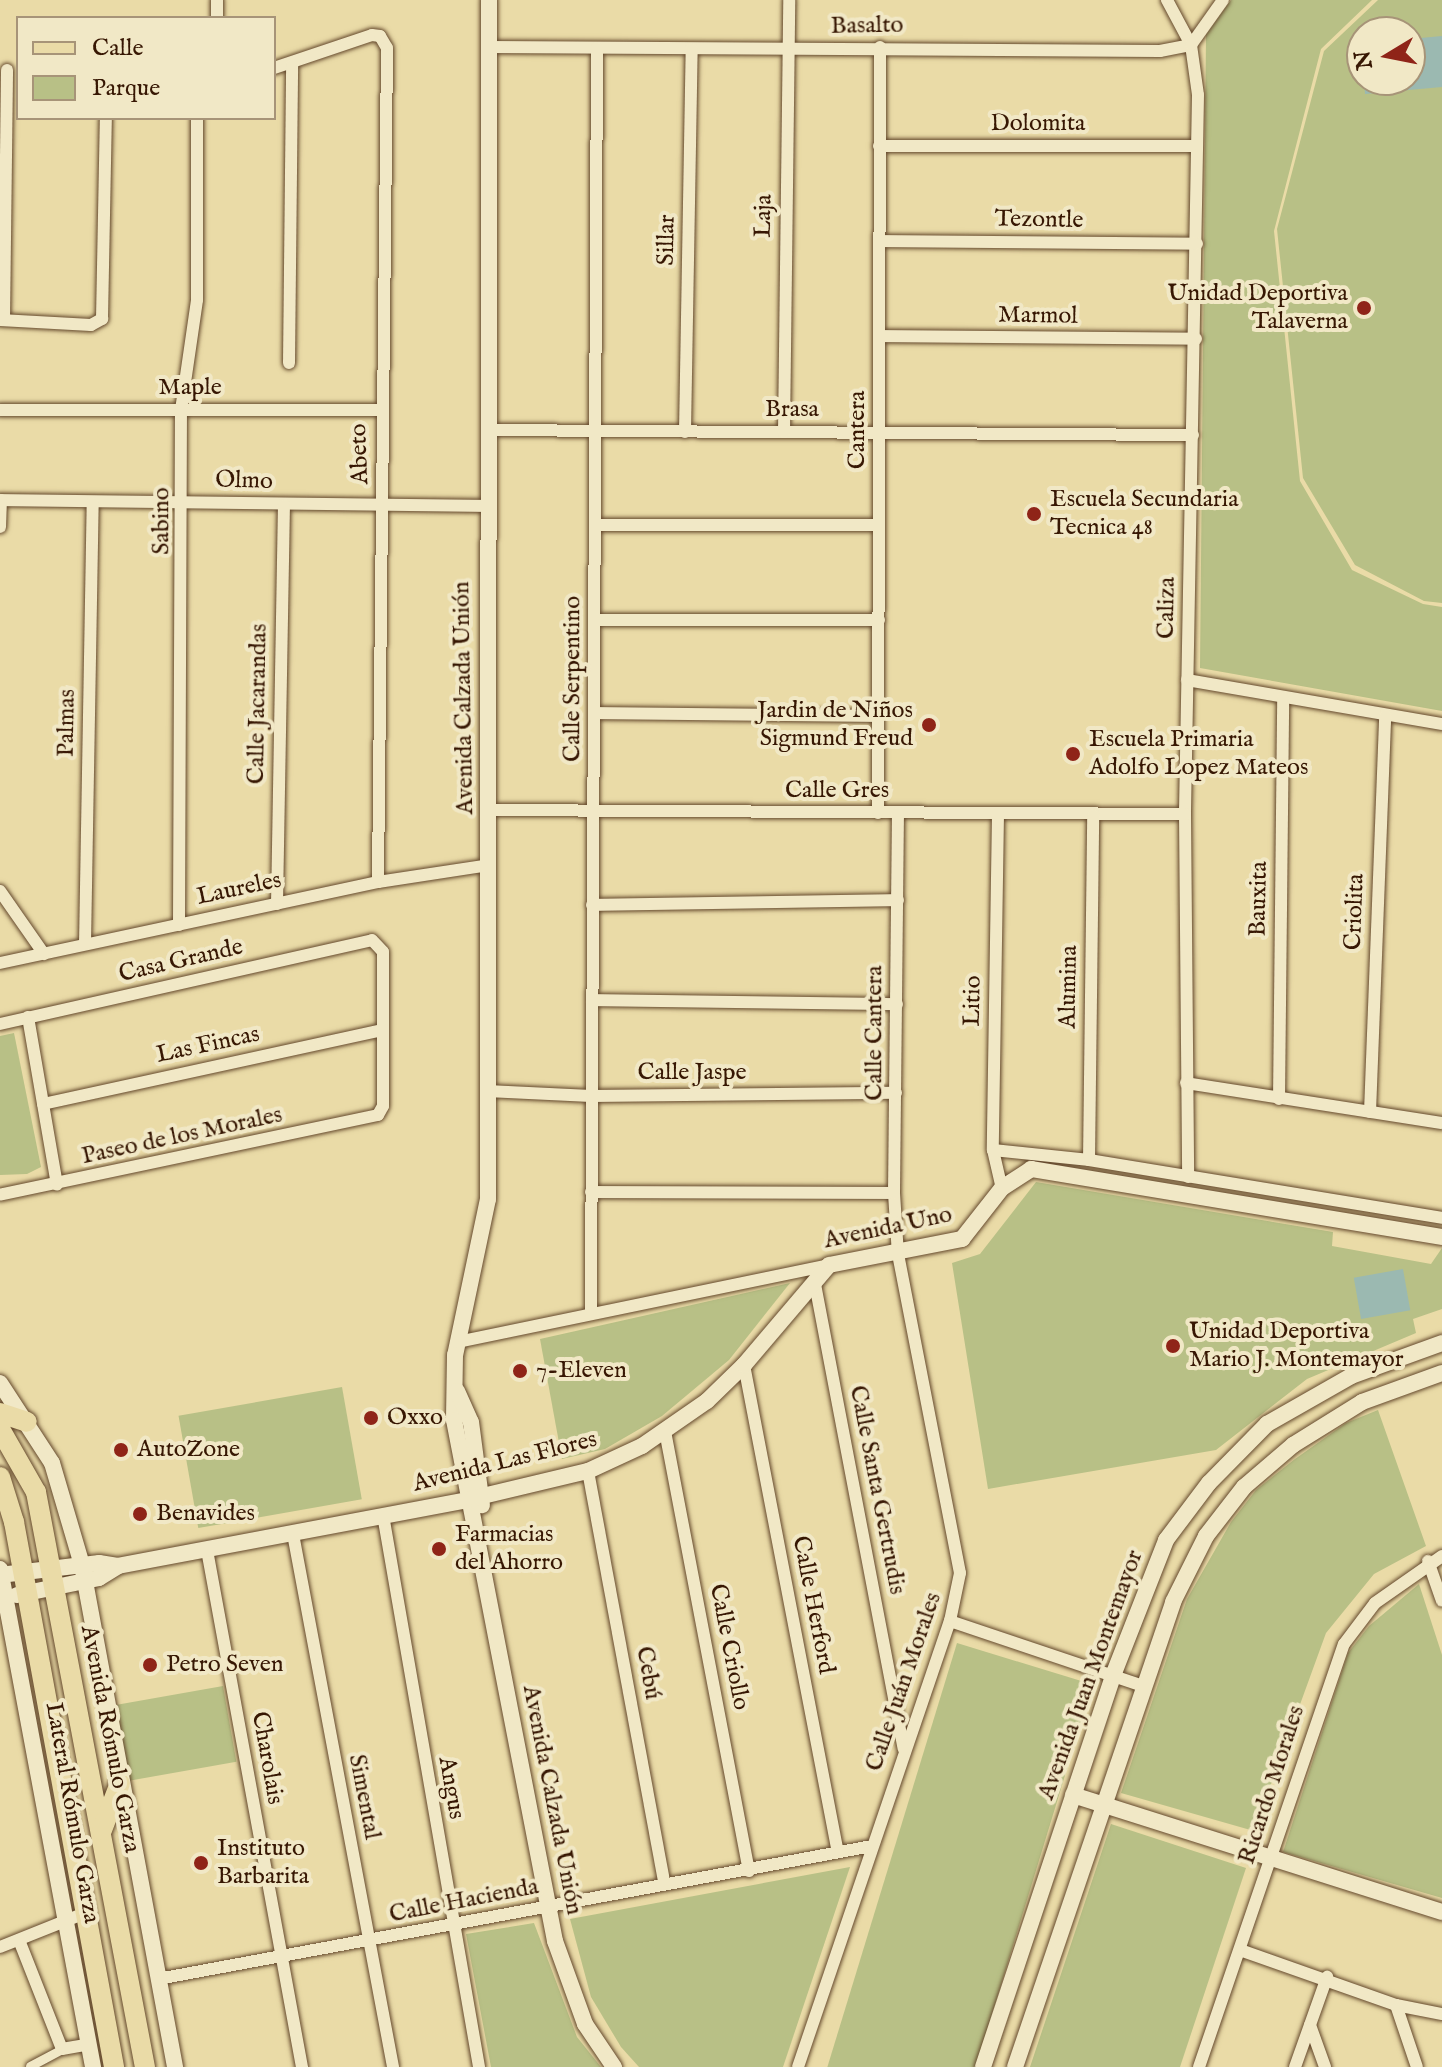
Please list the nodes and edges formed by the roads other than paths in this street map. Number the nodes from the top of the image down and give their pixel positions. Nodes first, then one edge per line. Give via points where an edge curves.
1 (489, 0) edge
2 (789, 0) edge
3 (1167, 0) edge
4 (1223, 0) edge
5 (1191, 45) junction
6 (489, 47) junction
7 (880, 47) junction
8 (597, 48) junction
9 (692, 49) junction
10 (788, 50) junction
11 (292, 65) junction
12 (276, 68) edge
13 (8, 70) edge
14 (106, 120) edge
15 (197, 120) edge
16 (879, 146) junction
17 (1197, 146) junction
18 (880, 241) junction
19 (1197, 244) junction
20 (2, 320) edge
21 (880, 336) junction
22 (1196, 339) junction
23 (289, 363) dead end
24 (0, 410) edge
25 (181, 410) junction
26 (380, 410) junction
27 (487, 430) junction
28 (594, 431) junction
29 (685, 432) junction
30 (784, 432) junction
31 (880, 433) junction
32 (1193, 435) junction
33 (0, 500) edge
34 (185, 501) junction
35 (383, 502) junction
36 (93, 503) junction
37 (284, 505) junction
38 (486, 506) junction
39 (597, 525) junction
40 (879, 525) junction
41 (0, 527) edge
42 (596, 620) junction
43 (879, 620) junction
44 (1187, 680) junction
45 (1283, 698) junction
46 (596, 713) junction
47 (1385, 715) junction
48 (878, 716) junction
49 (1442, 724) edge
50 (489, 810) junction
51 (594, 811) junction
52 (878, 813) junction
53 (898, 813) junction
54 (998, 814) junction
55 (1185, 814) junction
56 (1093, 815) junction
57 (489, 865) junction
58 (378, 882) junction
59 (0, 891) edge
60 (898, 900) junction
61 (277, 904) junction
62 (592, 905) junction
63 (179, 925) junction
64 (85, 944) junction
65 (44, 954) junction
66 (0, 963) edge
67 (592, 1000) junction
68 (897, 1004) junction
69 (28, 1017) junction
70 (0, 1024) edge
71 (383, 1030) junction
72 (1186, 1083) junction
73 (487, 1091) junction
74 (896, 1093) junction
75 (591, 1096) junction
76 (1279, 1099) junction
77 (43, 1104) junction
78 (1370, 1112) junction
79 (1442, 1123) edge
80 (993, 1150) junction
81 (1089, 1160) junction
82 (1188, 1177) junction
83 (57, 1185) junction
84 (1002, 1188) junction
85 (591, 1192) junction
86 (894, 1193) junction
87 (0, 1195) edge
88 (1442, 1218) edge
89 (1442, 1237) edge
90 (898, 1255) junction
91 (829, 1265) junction
92 (815, 1284) junction
93 (591, 1311) junction
94 (458, 1342) junction
95 (1442, 1343) edge
96 (744, 1365) junction
97 (1442, 1373) edge
98 (1351, 1376) junction
99 (0, 1383) edge
100 (457, 1391) junction
101 (1362, 1402) junction
102 (0, 1413) edge
103 (27, 1422) junction
104 (0, 1429) edge
105 (665, 1431) junction
106 (588, 1471) junction
107 (0, 1474) edge
108 (483, 1496) junction
109 (466, 1500) junction
110 (383, 1515) junction
111 (476, 1530) junction
112 (293, 1534) junction
113 (207, 1550) junction
114 (1442, 1556) edge
115 (1428, 1561) junction
116 (6, 1573) edge
117 (84, 1573) junction
118 (50, 1576) junction
119 (26, 1594) junction
120 (3, 1598) edge
121 (1442, 1601) edge
122 (950, 1621) junction
123 (1114, 1673) junction
124 (1143, 1686) junction
125 (904, 1751) junction
126 (120, 1783) junction
127 (1073, 1795) junction
128 (1103, 1804) junction
129 (102, 1830) junction
130 (872, 1846) junction
131 (838, 1852) junction
132 (1270, 1858) junction
133 (749, 1871) junction
134 (664, 1883) junction
135 (548, 1908) junction
136 (1442, 1912) edge
137 (76, 1916) junction
138 (452, 1926) junction
139 (19, 1940) junction
140 (369, 1941) junction
141 (0, 1947) edge
142 (1240, 1950) junction
143 (281, 1957) junction
144 (1327, 1977) junction
145 (158, 1979) junction
146 (1396, 2005) junction
147 (1442, 2014) edge
148 (1310, 2025) junction
149 (89, 2044) junction
150 (62, 2049) junction
151 (30, 2066) edge
152 (93, 2067) edge
153 (114, 2067) edge
154 (145, 2067) edge
155 (175, 2067) edge
156 (302, 2067) edge
157 (393, 2067) edge
158 (479, 2067) edge
159 (614, 2067) edge
160 (798, 2067) edge
161 (983, 2067) edge
162 (1015, 2067) edge
163 (1199, 2067) edge
164 (1295, 2067) edge
165 (1325, 2067) edge
166 (1417, 2067) edge

1 - 6 street, Avenida Calzada Unión
2 - 10 street, Laja
3 - 5 street, Caliza
4 - 5 street
5 - 7 street, Basalto via 1128,52
5 - 17 street, Caliza
6 - 8 street, Basalto
6 - 27 street, Avenida Calzada Unión
7 - 10 street, Basalto
7 - 16 street, Cantera
8 - 9 street, Basalto
8 - 28 street, Calle Serpentino
9 - 10 street, Basalto
9 - 29 street, Sillar
10 - 30 street, Laja
11 - 12 street
11 - 23 street
11 - 26 street, Abeto via 372,35 380,36 387,48
13 - 20 street
14 - 20 street via 105,312 91,325
15 - 25 street, Sabino via 197,300
16 - 17 street, Dolomita
16 - 18 street, Cantera
17 - 19 street, Caliza
18 - 19 street, Tezontle
18 - 21 street, Cantera
19 - 22 street, Caliza
21 - 22 street, Marmol
21 - 31 street, Cantera
22 - 32 street, Caliza
24 - 25 street, Maple
25 - 26 street, Maple
25 - 34 street, Sabino
26 - 35 street, Abeto
27 - 28 street, Brasa
27 - 38 street, Avenida Calzada Unión
28 - 29 street, Brasa
28 - 39 street, Calle Serpentino
29 - 30 street, Brasa
30 - 31 street, Brasa
31 - 32 street, Brasa
31 - 40 street, Cantera
32 - 44 street, Caliza
33 - 36 street, Olmo
33 - 41 street
34 - 36 street, Olmo
34 - 37 street, Olmo
34 - 63 street, Sabino
35 - 37 street, Olmo
35 - 38 street, Olmo
35 - 58 street, Abeto
36 - 64 street, Palmas
37 - 61 street, Calle Jacarandas
38 - 50 street, Avenida Calzada Unión
39 - 40 street
39 - 42 street, Calle Serpentino
40 - 43 street, Cantera
42 - 43 street
42 - 46 street, Calle Serpentino
43 - 48 street, Cantera
44 - 45 street
44 - 55 street, Caliza
45 - 47 street
45 - 76 street, Bauxita
46 - 48 street
46 - 51 street, Calle Serpentino
47 - 49 street
47 - 78 street, Criolita
48 - 52 street, Cantera
50 - 51 street, Calle Gres
50 - 57 street, Avenida Calzada Unión
51 - 52 street, Calle Gres
51 - 62 street, Calle Serpentino
52 - 53 street, Calle Gres
53 - 54 street, Calle Gres
53 - 60 street, Calle Cantera
54 - 56 street, Calle Gres
54 - 80 street, Litio
55 - 56 street, Calle Gres
55 - 72 street, Caliza
56 - 81 street, Alumina
57 - 58 street, Laureles
57 - 73 street, Avenida Calzada Unión
58 - 61 street, Laureles
59 - 65 street
60 - 62 street
60 - 68 street, Calle Cantera
61 - 63 street, Laureles
62 - 67 street, Calle Serpentino
63 - 64 street, Laureles
64 - 65 street, Laureles
65 - 66 street, Laureles
67 - 68 street
67 - 75 street, Calle Serpentino
68 - 74 street, Calle Cantera
69 - 70 street, Casa Grande
69 - 71 street, Casa Grande via 372,940 383,952
69 - 77 street
71 - 77 street, Las Fincas
71 - 83 street, Paseo de los Morales via 383,1106 373,1118
72 - 76 street
72 - 82 street, Caliza
73 - 75 street, Calle Jaspe
73 - 94 street, Avenida Calzada Unión via 487,1208
74 - 75 street, Calle Jaspe
74 - 86 street, Calle Cantera
75 - 85 street, Calle Serpentino
76 - 78 street
77 - 83 street
78 - 79 street
80 - 81 street
80 - 84 street, Litio
81 - 82 street
82 - 88 street
83 - 87 street, Paseo de los Morales
84 - 89 street, Avenida Uno via 1031,1169
84 - 90 street, Avenida Uno via 968,1236
85 - 86 street
85 - 93 street, Calle Serpentino
86 - 90 street, Calle Cantera
90 - 91 street, Avenida Uno
90 - 122 street, Calle Juán Morales via 959,1557
91 - 92 street, Avenida Las Flores
91 - 93 street, Avenida Uno
92 - 96 street, Avenida Las Flores
92 - 125 street, Calle Santa Gertrudis
93 - 94 street, Avenida Uno
94 - 100 street, Avenida Calzada Unión
95 - 98 street, Avenida Juan Montemayor
96 - 105 street, Avenida Las Flores
96 - 131 street, Calle Herford
97 - 101 street
98 - 101 street
98 - 123 street, Avenida Juan Montemayor via 1267,1424 1181,1517 1155,1563
99 - 103 street
100 - 108 street, Avenida Calzada Unión via 471,1422
100 - 109 street, Avenida Calzada Unión via 454,1420
101 - 124 street via 1293,1445 1226,1507 1181,1579
102 - 103 main road
103 - 117 street via 57,1476
104 - 118 main road, Avenida Rómulo Garza via 36,1492
105 - 106 street, Avenida Las Flores
105 - 133 street, Calle Criollo
106 - 108 street, Avenida Las Flores
106 - 134 street, Cebú
107 - 116 main road
107 - 118 main road via 24,1490
108 - 109 street, Avenida Las Flores
108 - 111 street, Avenida Calzada Unión
109 - 110 street, Avenida Las Flores
109 - 111 street, Avenida Calzada Unión
110 - 112 street, Avenida Las Flores
110 - 138 street, Angus
111 - 135 street, Avenida Calzada Unión
112 - 113 street, Avenida Las Flores
112 - 140 street, Simental
113 - 117 street, Avenida Las Flores
113 - 143 street, Charolais
114 - 115 street, Ricardo Morales
115 - 121 street
115 - 132 street, Ricardo Morales via 1375,1603 1344,1644
116 - 118 street, Avenida Las Flores
116 - 119 main road
116 - 120 street, Lateral Rómulo Garza
117 - 118 street, Avenida Las Flores
117 - 126 street
118 - 119 street, Avenida Las Flores
118 - 129 main road, Avenida Rómulo Garza
119 - 120 street, Avenida Las Flores
119 - 137 main road
120 - 137 street, Lateral Rómulo Garza
122 - 123 street
122 - 125 street, Calle Juán Morales
123 - 124 street
123 - 127 street, Avenida Juan Montemayor
124 - 128 street
125 - 130 street, Calle Juán Morales
126 - 129 main road
126 - 145 street
127 - 128 street
127 - 161 street, Avenida Juan Montemayor
128 - 132 street
128 - 162 street
129 - 154 main road, Avenida Rómulo Garza
130 - 131 street, Calle Hacienda
130 - 160 street, Calle Juán Morales
131 - 133 street, Calle Hacienda
132 - 136 street
132 - 142 street, Ricardo Morales
133 - 134 street, Calle Hacienda
134 - 135 street, Calle Hacienda
135 - 138 street, Calle Hacienda
135 - 159 street, Avenida Calzada Unión via 577,2006
137 - 139 street
137 - 149 street, Lateral Rómulo Garza
137 - 153 main road
138 - 140 street, Calle Hacienda
138 - 158 street, Angus
139 - 141 street
139 - 150 street
140 - 143 street, Calle Hacienda
140 - 157 street, Simental
142 - 144 street
142 - 163 street, Ricardo Morales
143 - 145 street, Calle Hacienda
143 - 156 street, Charolais
144 - 146 street
144 - 148 street
145 - 155 street
146 - 147 street
146 - 166 street
148 - 164 street
148 - 165 street
149 - 150 street
149 - 152 street, Lateral Rómulo Garza
150 - 151 street

